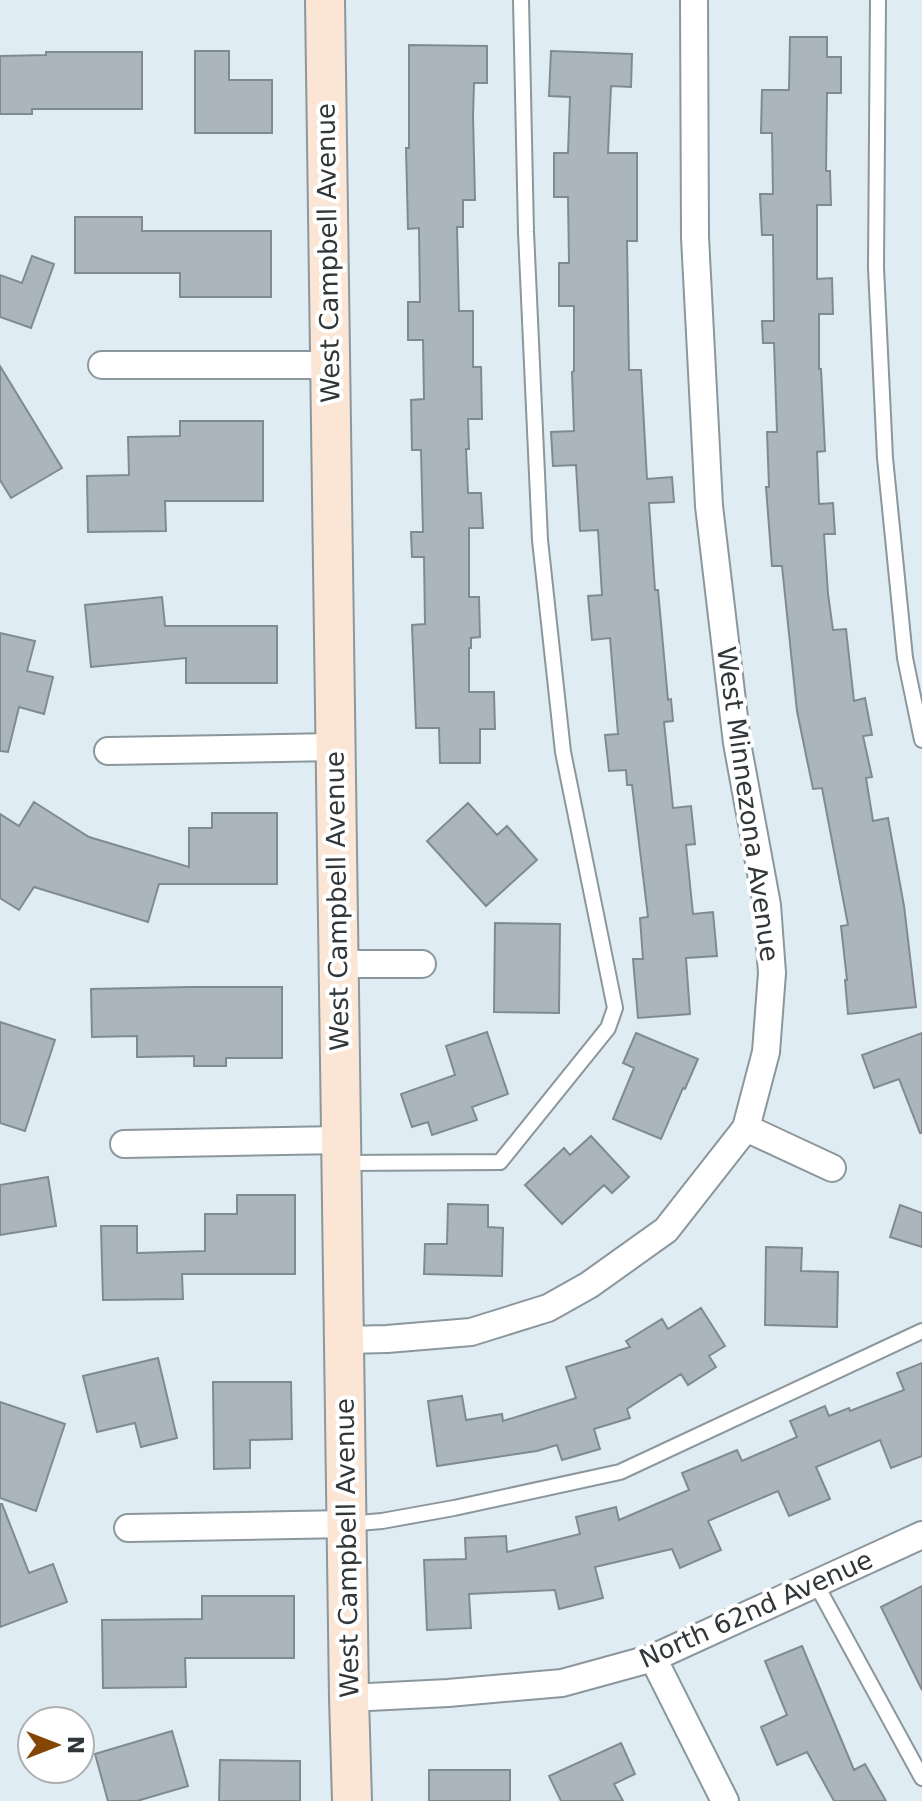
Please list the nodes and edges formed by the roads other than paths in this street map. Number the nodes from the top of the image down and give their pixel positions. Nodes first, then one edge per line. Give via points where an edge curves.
1 (325, 0) edge
2 (521, 0) edge
3 (694, 0) edge
4 (878, 0) edge
5 (102, 365) dead end
6 (329, 365) junction
7 (922, 740) edge
8 (335, 747) junction
9 (108, 751) dead end
10 (340, 964) junction
11 (422, 964) dead end
12 (746, 1128) junction
13 (124, 1144) dead end
14 (341, 1151) junction
15 (832, 1168) dead end
16 (922, 1331) edge
17 (345, 1340) junction
18 (347, 1524) junction
19 (128, 1528) dead end
20 (922, 1535) edge
21 (816, 1584) junction
22 (653, 1658) junction
23 (349, 1698) junction
24 (922, 1778) edge
25 (352, 1801) edge
26 (725, 1801) edge

1 - 6 street, West Campbell Avenue
2 - 14 lane via 540,540 563,752 615,1008 608,1028 500,1162
3 - 12 street, West Minnezona Avenue via 695,237 709,506 737,743 767,905 772,973 766,1052
4 - 7 lane via 876,268 885,458 905,658
5 - 6 street
6 - 8 street, West Campbell Avenue
8 - 9 street
8 - 10 street, West Campbell Avenue
10 - 11 street
10 - 14 street, West Campbell Avenue
12 - 15 street
12 - 17 street, West Minnezona Avenue via 666,1230 548,1308 471,1332
13 - 14 street
14 - 17 street, West Campbell Avenue
16 - 18 lane via 620,1472 454,1508
17 - 18 street, West Campbell Avenue
18 - 19 street
18 - 23 street, West Campbell Avenue
20 - 21 street, North 62nd Avenue
21 - 22 street, North 62nd Avenue
21 - 24 lane
22 - 23 street, North 62nd Avenue via 562,1683
22 - 26 street
23 - 25 street, West Campbell Avenue

